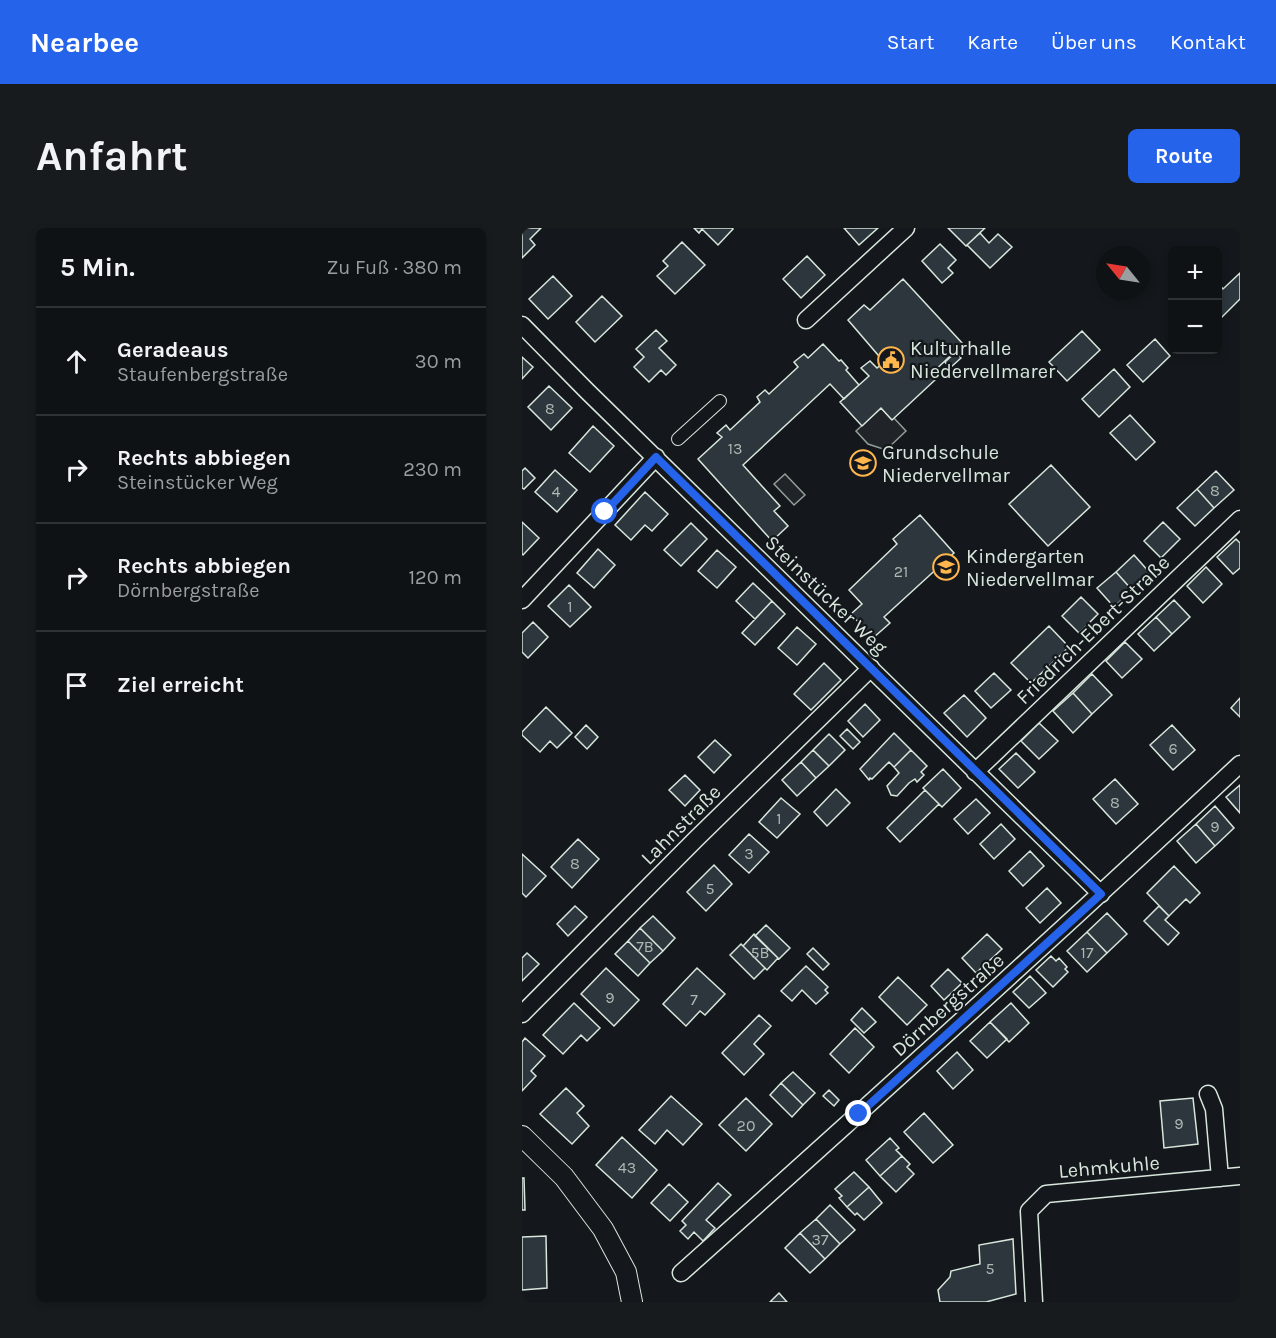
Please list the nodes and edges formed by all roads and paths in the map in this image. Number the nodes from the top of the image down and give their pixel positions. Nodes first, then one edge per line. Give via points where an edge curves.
1 (906, 228) edge
2 (806, 320) dead end
3 (522, 325) edge
4 (720, 401) dead end
5 (678, 439) dead end
6 (656, 457) junction
7 (1240, 519) edge
8 (522, 600) edge
9 (871, 668) junction
10 (1240, 764) edge
11 (975, 772) junction
12 (1101, 894) junction
13 (522, 1014) edge
14 (1208, 1094) dead end
15 (522, 1136) edge
16 (1240, 1176) edge
17 (1220, 1178) junction
18 (681, 1273) dead end
19 (632, 1302) edge
20 (1034, 1302) edge

1 - 2 street
3 - 6 street, Steinstücker Weg
4 - 5 street
6 - 8 street
6 - 9 street, Steinstücker Weg
7 - 11 street, Friedrich-Ebert-Straße
9 - 11 street, Steinstücker Weg
9 - 13 street, Lahnstraße
10 - 12 street, Dörnbergstraße
11 - 12 street, Steinstücker Weg
12 - 18 street, Dörnbergstraße
14 - 17 street via 1214,1109
15 - 19 street via 564,1177 603,1229 626,1272
16 - 17 street, Lehmkuhle
17 - 20 street, Lehmkuhle via 1046,1194 1029,1210

